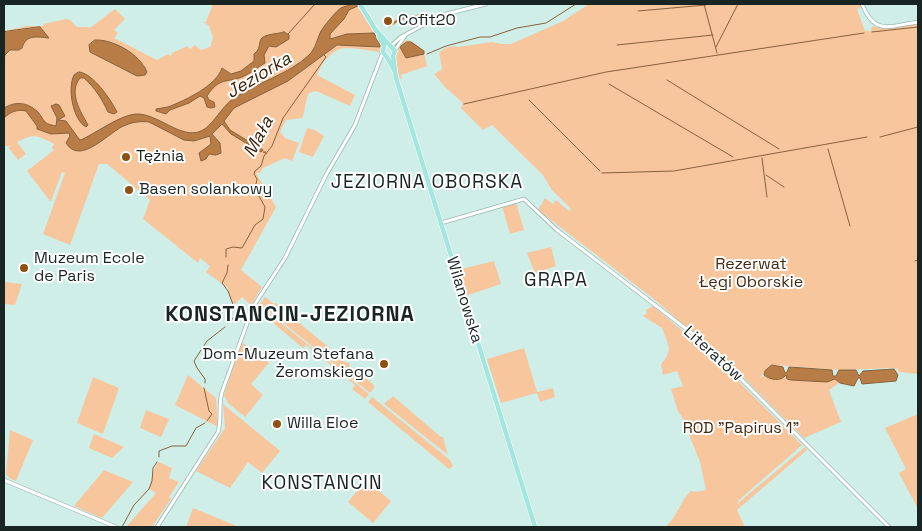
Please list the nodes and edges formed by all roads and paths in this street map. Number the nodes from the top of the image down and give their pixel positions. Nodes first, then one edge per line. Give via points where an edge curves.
1 (360, 4) edge
2 (486, 4) edge
3 (862, 4) edge
4 (918, 22) edge
5 (378, 33) junction
6 (405, 36) junction
7 (390, 45) junction
8 (383, 51) junction
9 (394, 53) junction
10 (388, 58) junction
11 (378, 66) junction
12 (395, 72) junction
13 (440, 223) junction
14 (4, 480) edge
15 (157, 526) edge
16 (116, 527) edge
17 (535, 527) edge
18 (889, 527) edge

1 - 5 main road
2 - 6 street via 446,14
3 - 4 street via 868,17 877,25
5 - 7 main road
5 - 8 main road, Wilanowska
6 - 7 street
6 - 9 street
7 - 8 main road
7 - 9 main road
8 - 10 main road, Wilanowska
8 - 11 street
9 - 10 main road
9 - 12 main road, Wilanowska
10 - 11 street
10 - 12 main road, Wilanowska
11 - 15 street via 355,125 285,258 253,307 222,392 218,432
12 - 13 main road, Wilanowska
13 - 17 main road, Wilanowska
13 - 18 street, Literatów via 523,198 553,226 706,344
14 - 16 street

